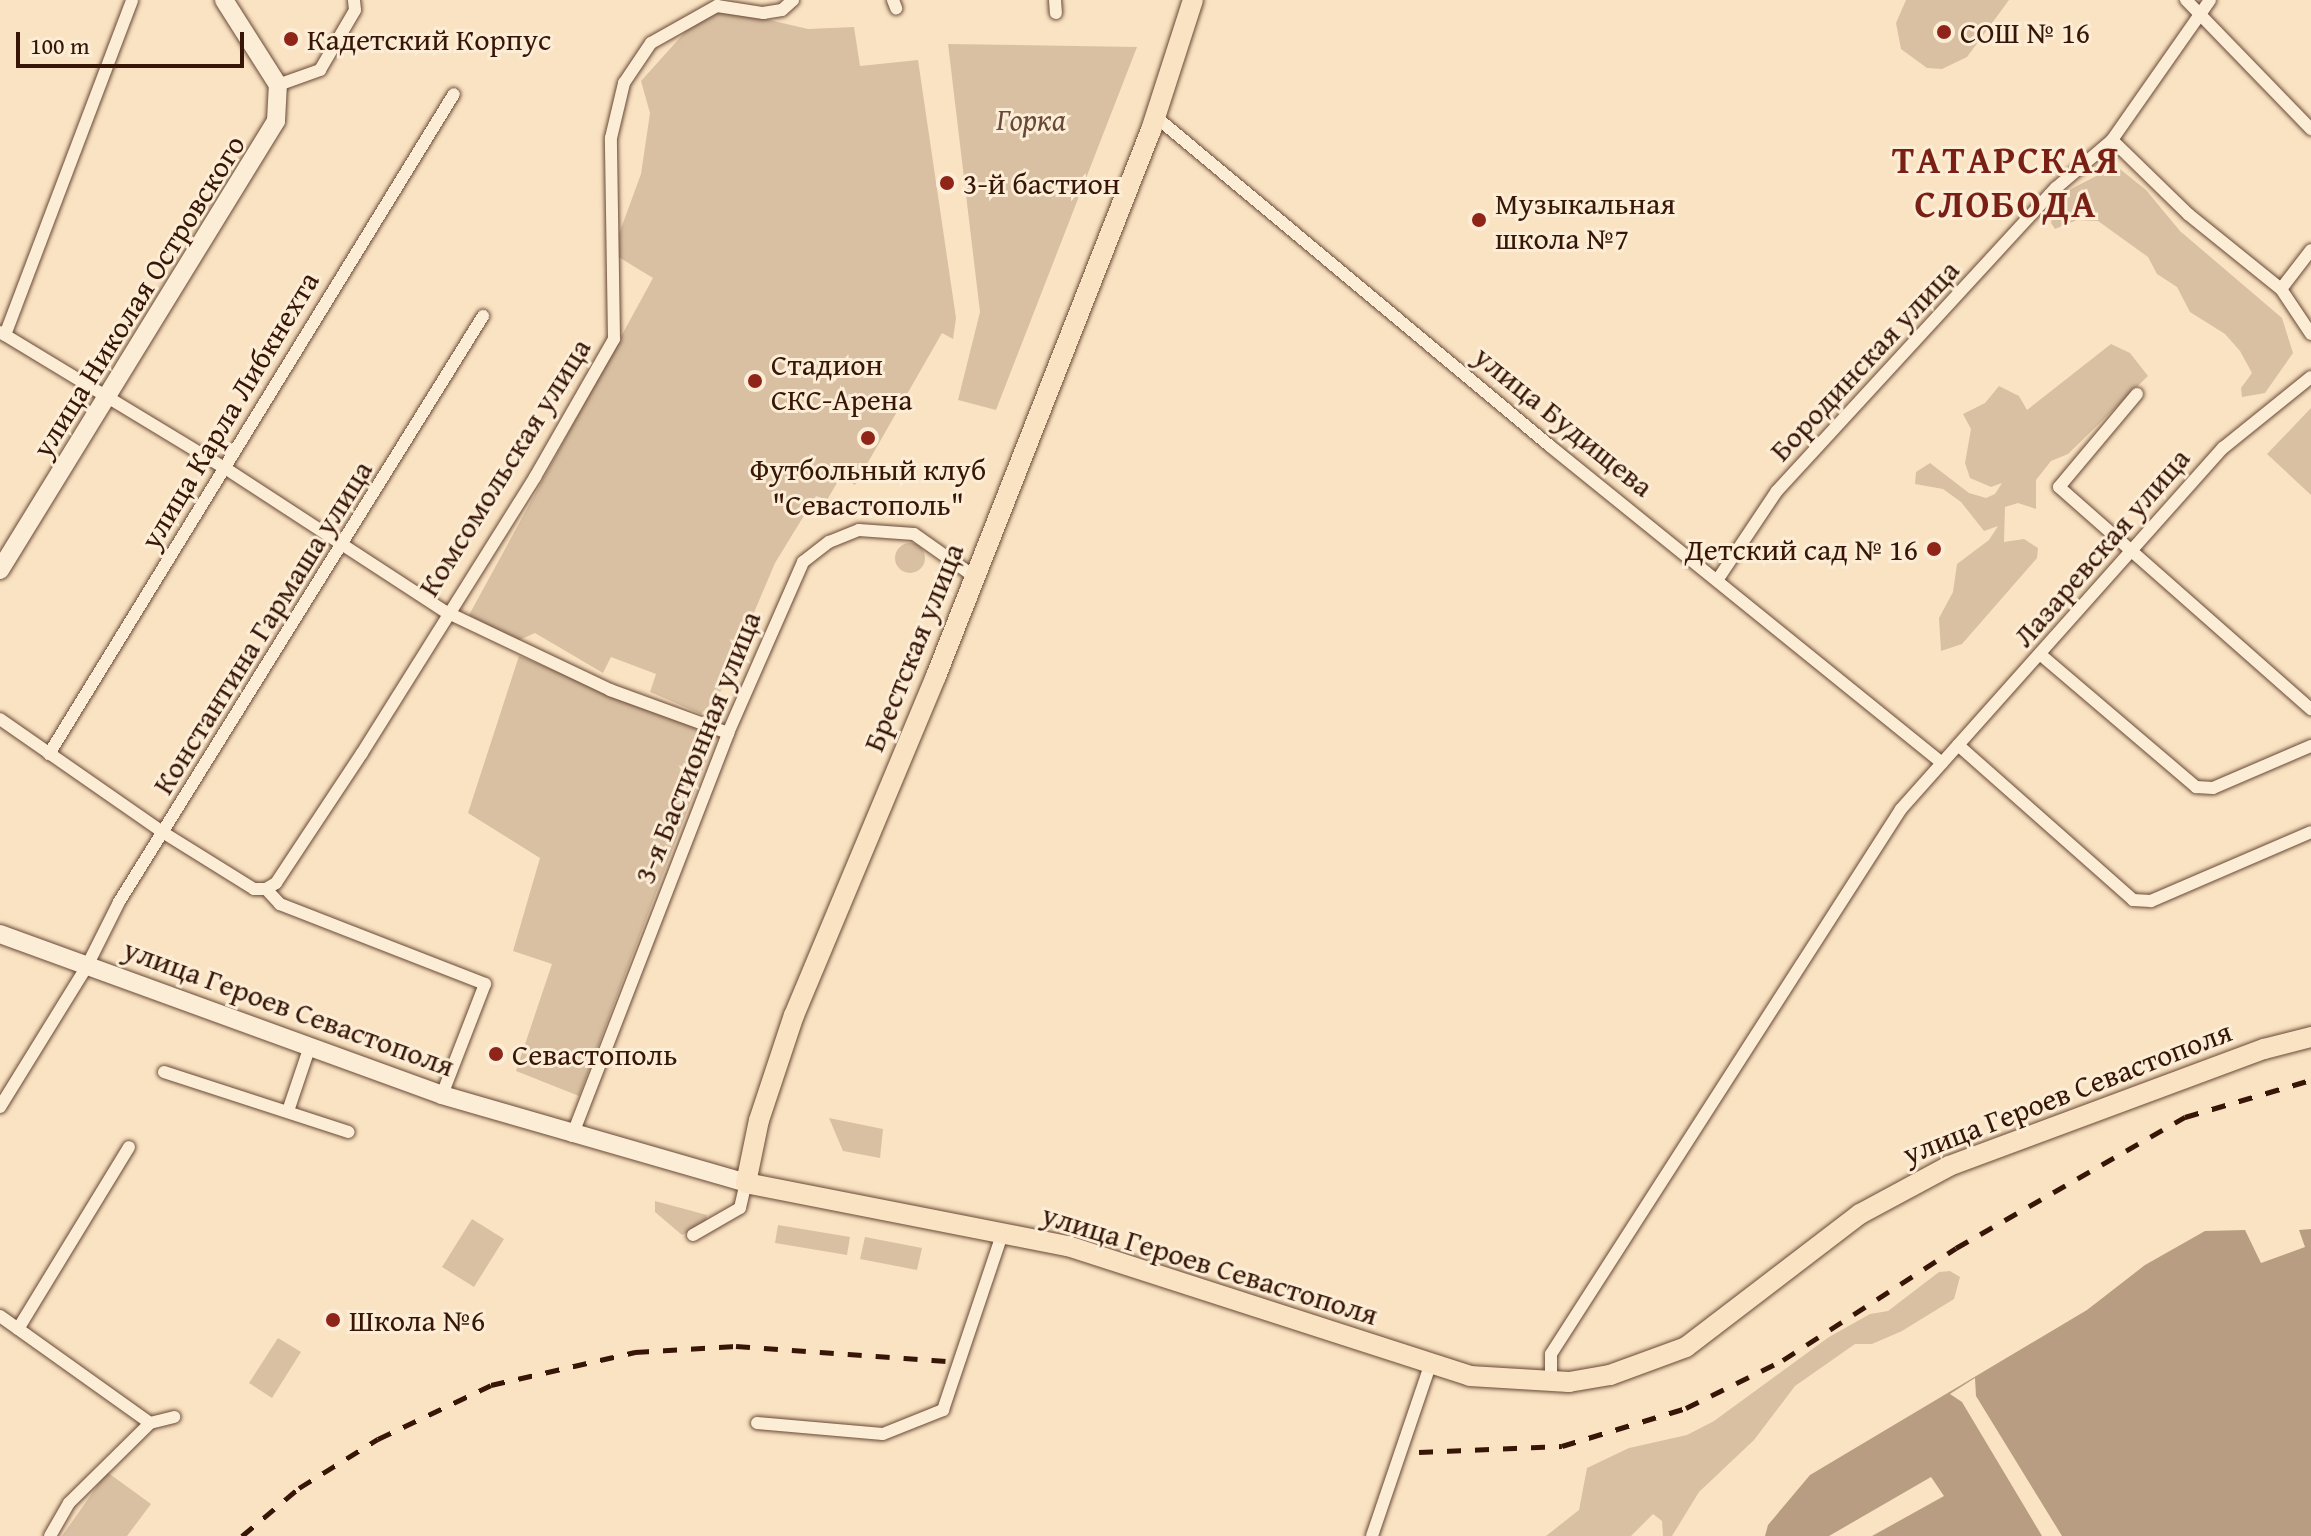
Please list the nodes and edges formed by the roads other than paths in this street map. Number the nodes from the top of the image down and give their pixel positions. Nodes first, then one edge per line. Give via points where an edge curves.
1 (132, 0) edge
2 (224, 0) edge
3 (354, 0) edge
4 (793, 0) edge
5 (1193, 0) edge
6 (2186, 0) edge
7 (2210, 0) edge
8 (2197, 15) junction
9 (278, 85) junction
10 (454, 94) dead end
11 (1156, 117) junction
12 (2311, 129) edge
13 (2112, 140) junction
14 (2311, 250) edge
15 (2281, 289) junction
16 (483, 316) dead end
17 (3, 334) edge
18 (2311, 334) edge
19 (2311, 377) edge
20 (2137, 394) dead end
21 (107, 401) junction
22 (225, 468) junction
23 (343, 548) junction
24 (2127, 551) junction
25 (0, 570) edge
26 (975, 577) junction
27 (1718, 579) junction
28 (446, 612) junction
29 (2041, 655) junction
30 (2311, 709) edge
31 (0, 719) edge
32 (728, 733) junction
33 (1958, 745) junction
34 (2311, 746) edge
35 (49, 754) junction
36 (1942, 763) junction
37 (2311, 832) edge
38 (164, 833) junction
39 (266, 889) junction
40 (0, 934) edge
41 (87, 966) junction
42 (2311, 1037) edge
43 (310, 1046) junction
44 (164, 1072) dead end
45 (442, 1095) junction
46 (0, 1107) edge
47 (288, 1111) junction
48 (349, 1132) dead end
49 (572, 1136) junction
50 (129, 1147) dead end
51 (746, 1183) junction
52 (1003, 1232) junction
53 (693, 1235) dead end
54 (0, 1316) edge
55 (18, 1329) junction
56 (1430, 1366) junction
57 (1551, 1382) junction
58 (174, 1417) dead end
59 (150, 1423) junction
60 (757, 1423) dead end
61 (50, 1536) edge
62 (1372, 1536) edge

1 - 17 street
2 - 9 main road
3 - 9 street via 355,10 320,70
4 - 28 street, Комсомольская улица via 773,12 735,5 706,11 651,43 624,83 611,138 614,339 535,477
5 - 11 main road, Брестская улица
6 - 8 street
7 - 8 street, Бородинская улица
8 - 12 street
8 - 13 street, Бородинская улица
9 - 21 main road, улица Николая Островского via 276,121 266,141
10 - 22 street, улица Карла Либкнехта
11 - 26 main road, Брестская улица
11 - 27 street, улица Будищева
13 - 15 street via 2188,214
13 - 27 street, Бородинская улица via 2056,188 1777,491
14 - 15 street
15 - 18 street
16 - 23 street, Константина Гармаша улица
17 - 21 street
19 - 24 street, Лазаревская улица via 2223,448
20 - 24 street via 2059,487
21 - 22 street
21 - 25 main road, улица Николая Островского
22 - 23 street
22 - 35 street, улица Карла Либкнехта
23 - 28 street
23 - 38 street, Константина Гармаша улица
24 - 29 street, Лазаревская улица
24 - 30 street
26 - 32 street, 3-я Бастионная улица via 914,534 859,530 829,542 803,562
26 - 51 main road, Брестская улица via 794,1015 759,1120
27 - 36 street, улица Будищева
28 - 32 street via 610,690
28 - 39 street, Комсомольская улица via 353,766 276,883
29 - 33 street, Лазаревская улица
29 - 34 street via 2196,787 2213,788
31 - 35 street
32 - 49 street, 3-я Бастионная улица
33 - 36 street, Лазаревская улица
33 - 37 street via 2133,900 2151,901
35 - 38 street
36 - 57 street, Лазаревская улица via 1868,855 1551,1354
38 - 39 street via 254,889
38 - 41 street, Константина Гармаша улица via 119,902
39 - 45 street via 280,904 485,984
40 - 41 main road, улица Героев Севастополя
41 - 43 main road, улица Героев Севастополя
41 - 46 street, Константина Гармаша улица
42 - 57 main road, улица Героев Севастополя via 2264,1049 1949,1166 1860,1214 1686,1347 1610,1375
43 - 45 main road, улица Героев Севастополя
43 - 47 street
44 - 47 street
45 - 49 main road, улица Героев Севастополя
47 - 48 street
49 - 51 main road, улица Героев Севастополя
50 - 55 street
51 - 52 main road, улица Героев Севастополя
51 - 53 street via 740,1208
52 - 56 main road, улица Героев Севастополя via 1173,1277
52 - 60 street via 943,1410 883,1434
54 - 55 street
55 - 59 street
56 - 57 main road, улица Героев Севастополя via 1470,1376
56 - 62 street
58 - 59 street
59 - 61 street via 69,1503

